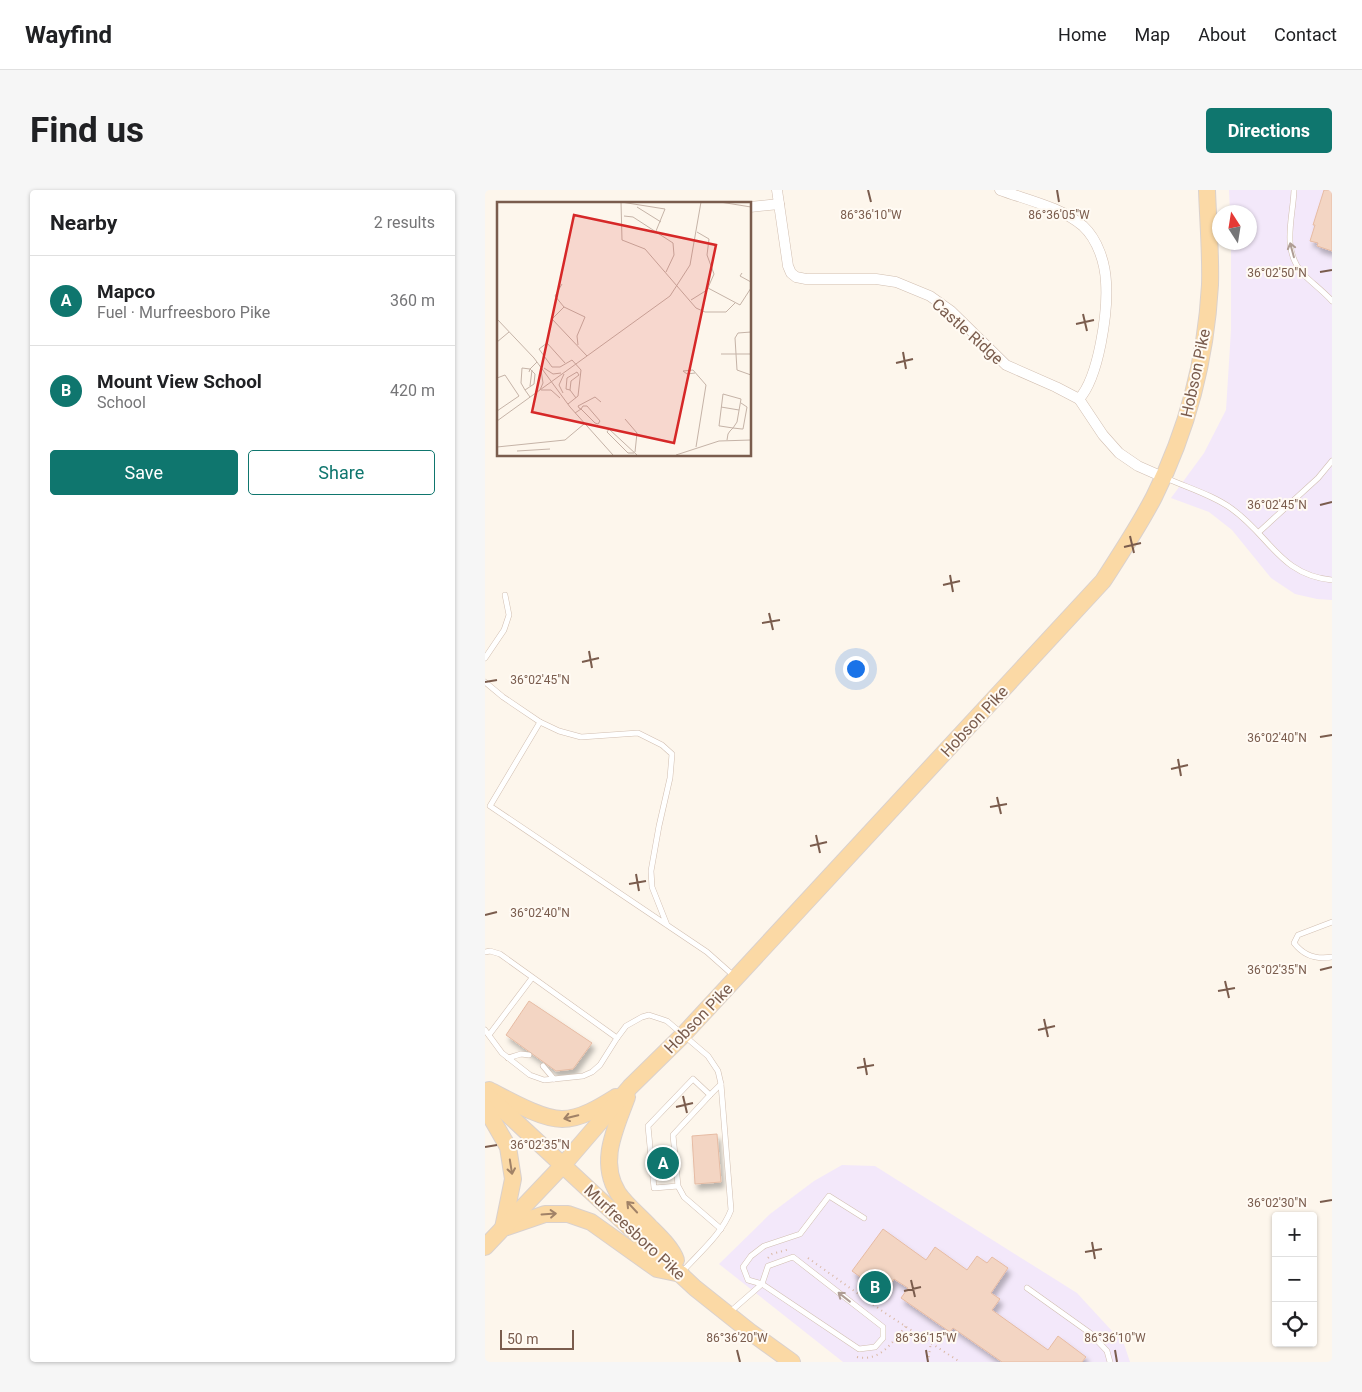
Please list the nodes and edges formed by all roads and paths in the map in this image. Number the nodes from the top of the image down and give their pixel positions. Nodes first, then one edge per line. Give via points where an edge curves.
1 (777, 190) edge
2 (999, 190) edge
3 (1207, 190) edge
4 (1294, 190) edge
5 (779, 204) junction
6 (751, 206) edge
7 (1332, 301) edge
8 (1079, 399) junction
9 (1332, 460) edge
10 (1163, 477) junction
11 (1259, 532) junction
12 (1332, 580) edge
13 (505, 595) dead end
14 (485, 658) edge
15 (485, 682) edge
16 (540, 722) junction
17 (1332, 922) edge
18 (667, 925) junction
19 (485, 952) edge
20 (1332, 957) edge
21 (532, 978) junction
22 (736, 978) junction
23 (487, 1032) edge
24 (683, 1035) junction
25 (617, 1038) junction
26 (529, 1055) dead end
27 (509, 1058) junction
28 (543, 1066) dead end
29 (553, 1079) junction
30 (721, 1084) junction
31 (630, 1087) junction
32 (485, 1088) edge
33 (485, 1094) edge
34 (710, 1095) junction
35 (693, 1103) dead end
36 (485, 1106) edge
37 (698, 1108) junction
38 (683, 1113) dead end
39 (689, 1118) junction
40 (563, 1165) junction
41 (677, 1179) junction
42 (671, 1180) dead end
43 (678, 1186) junction
44 (864, 1218) dead end
45 (503, 1228) junction
46 (721, 1228) junction
47 (485, 1247) edge
48 (681, 1274) junction
49 (762, 1284) junction
50 (1027, 1288) dead end
51 (727, 1314) junction
52 (931, 1342) dead end
53 (792, 1362) edge
54 (928, 1362) edge
55 (1110, 1362) edge

1 - 5 street, Castle Ridge
2 - 8 street via 1066,214 1085,228 1100,251 1106,281 1105,311 1095,370
3 - 10 main road, Hobson Pike via 1210,284 1205,332 1186,419
7 -> 4 lane via 1302,272 1293,254 1289,231
5 - 6 street
5 - 8 street, Castle Ridge via 788,266 796,277 805,280 876,279 915,289 951,312 1006,365
8 - 10 street, Castle Ridge via 1119,453
9 - 11 lane via 1319,478
10 - 11 lane via 1230,507
10 - 22 main road, Hobson Pike via 1103,581
11 - 12 lane via 1295,569
13 - 14 lane via 509,615 504,630
15 - 16 lane
16 - 18 lane via 490,806
16 - 18 lane via 581,738 638,733 672,754 651,871 652,888
17 - 20 lane via 1298,935 1294,943 1301,952 1323,959
18 - 22 lane via 707,952
19 - 21 lane via 500,954
21 - 23 lane
21 - 25 lane
22 - 24 main road, Hobson Pike
23 - 27 lane
24 - 25 lane via 667,1021 649,1015 626,1026
24 - 30 lane via 714,1063
24 - 31 main road, Hobson Pike
25 - 29 lane via 593,1072
26 - 27 lane
27 - 29 lane via 531,1076
28 - 29 lane
30 - 34 lane
30 - 46 lane via 731,1203 728,1219
31 -> 32 main road via 589,1113 561,1119 534,1112
31 - 40 main road, Hobson Pike
48 -> 31 main road via 675,1256 618,1193 609,1172 611,1136
33 - 40 main road, Murfreesboro Pike
34 - 37 lane
34 - 43 lane via 693,1079 674,1103 648,1126 654,1159 654,1188
35 - 37 lane
36 -> 45 main road via 508,1147 513,1180
37 - 39 lane
38 - 39 lane
39 - 41 lane via 669,1134 673,1171
40 - 45 main road, Hobson Pike
40 - 48 main road, Murfreesboro Pike
41 - 42 lane
41 - 43 lane
43 - 46 lane via 684,1197
44 - 49 lane via 829,1196 800,1234 764,1246 751,1256 743,1267 748,1280
45 - 47 main road, Hobson Pike
45 -> 48 main road via 545,1214 569,1214 591,1222 657,1269
46 - 48 lane
48 - 51 main road, Murfreesboro Pike
49 -> 49 lane via 859,1349 875,1347 883,1338 883,1327 793,1257 768,1266
49 - 51 lane
50 - 55 lane via 1090,1333 1107,1351
51 - 53 main road, Murfreesboro Pike
52 - 54 path

